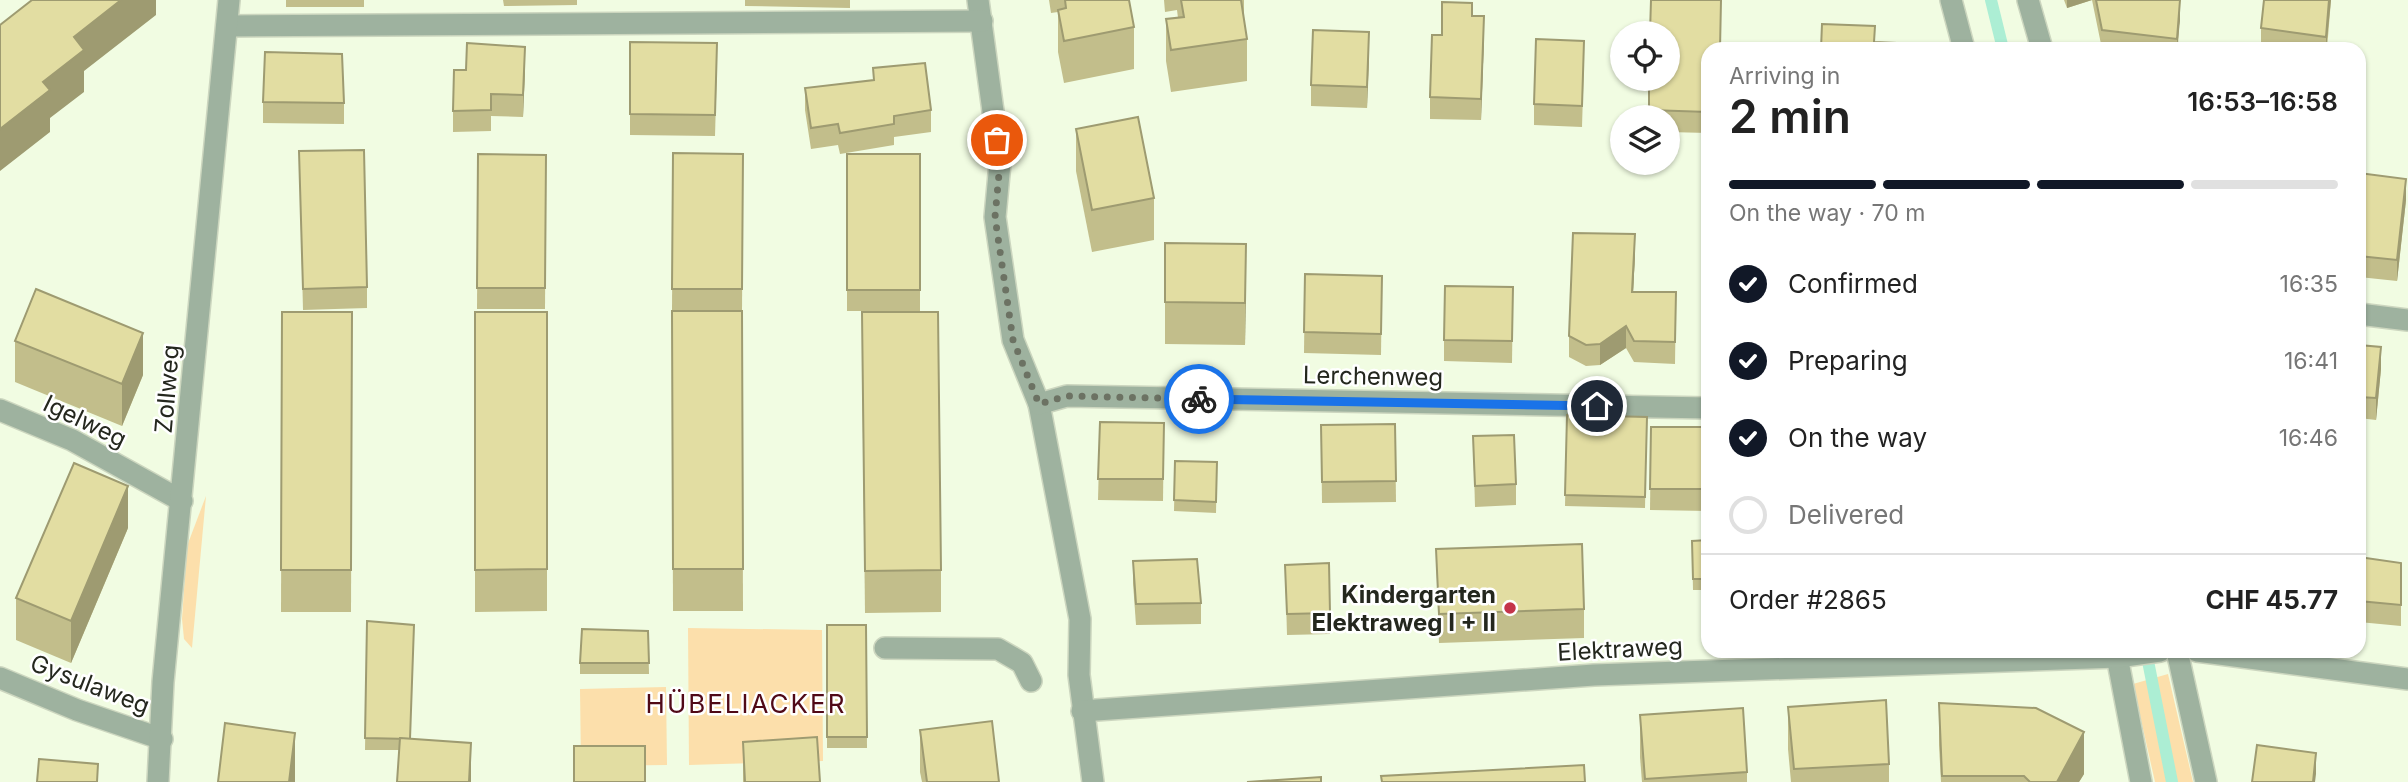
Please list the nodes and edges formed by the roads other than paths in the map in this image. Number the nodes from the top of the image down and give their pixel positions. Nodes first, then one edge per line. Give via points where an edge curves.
1 (229, 0) edge
2 (1951, 0) edge
3 (2028, 0) edge
4 (980, 11) edge
5 (227, 26) junction
6 (1962, 42) edge
7 (2040, 42) edge
8 (2366, 315) edge
9 (2408, 320) edge
10 (1039, 404) junction
11 (1701, 408) edge
12 (0, 410) edge
13 (182, 501) junction
14 (885, 648) dead end
15 (2017, 658) edge
16 (2118, 658) edge
17 (2179, 658) edge
18 (2250, 658) edge
19 (0, 678) edge
20 (2408, 679) edge
21 (1031, 681) dead end
22 (1082, 711) junction
23 (162, 739) junction
24 (158, 782) edge
25 (1093, 782) edge
26 (2141, 782) edge
27 (2206, 782) edge

1 - 5 street, Zollweg
2 - 6 street
3 - 7 street
4 - 5 street
4 - 10 street via 1000,163 995,217 1013,340
5 - 13 street, Zollweg
8 - 9 street
10 - 11 street, Lerchenweg via 1067,396
10 - 22 street via 1080,619
12 - 13 street, Igelweg via 72,440
13 - 23 street, Zollweg via 163,682
14 - 21 street via 998,649 1022,663
15 - 22 street, Elektraweg via 1594,675
16 - 26 street
17 - 27 street
18 - 20 street
19 - 23 street, Gysulaweg
22 - 25 street
23 - 24 street, Zollweg

